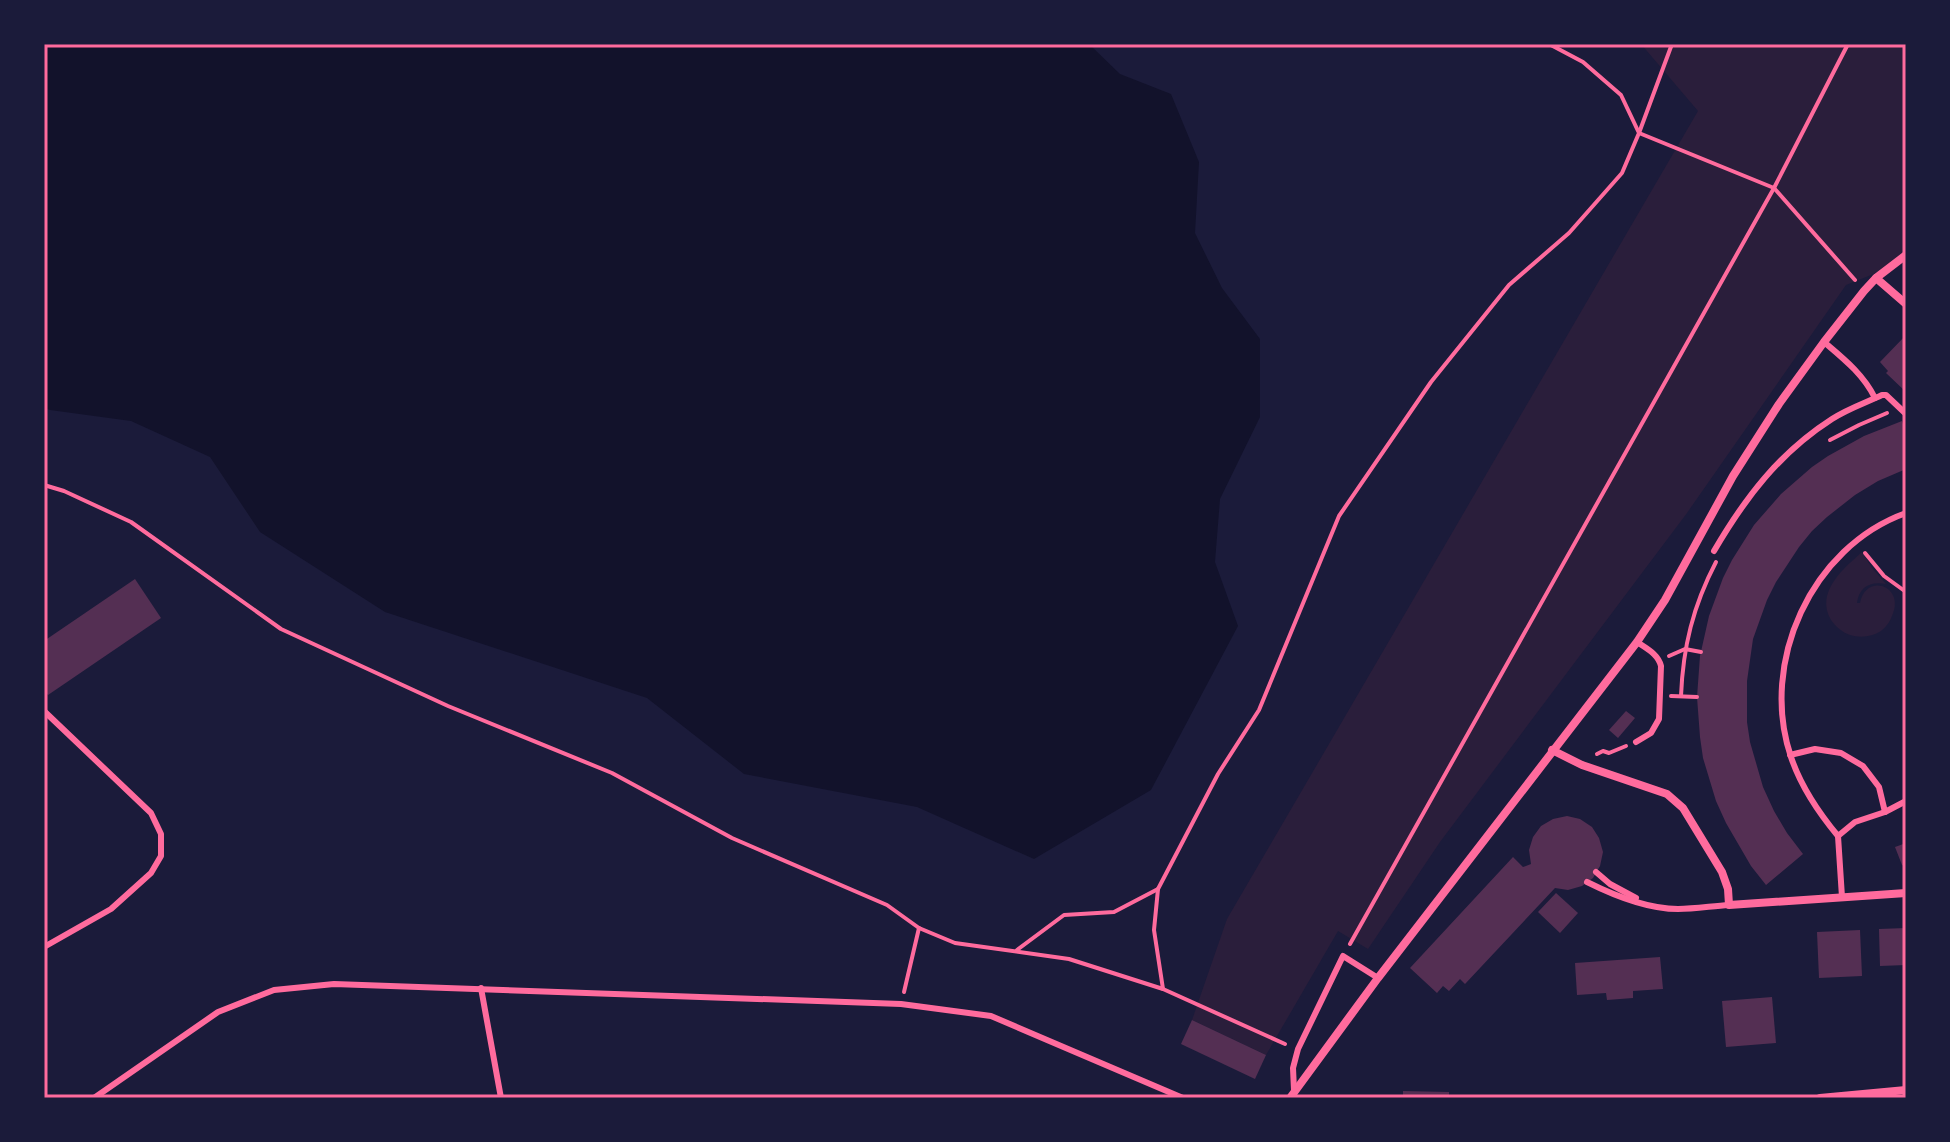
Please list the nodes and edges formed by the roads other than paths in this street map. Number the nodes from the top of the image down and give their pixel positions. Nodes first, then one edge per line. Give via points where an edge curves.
1 (1906, 255) edge
2 (1876, 278) junction
3 (1906, 304) edge
4 (1824, 342) junction
5 (1875, 398) junction
6 (1905, 413) edge
7 (1904, 515) edge
8 (1717, 553) road end
9 (1637, 642) junction
10 (44, 711) edge
11 (1636, 742) dead end
12 (1552, 750) junction
13 (1790, 755) junction
14 (1906, 801) edge
15 (1885, 812) junction
16 (1838, 836) junction
17 (1596, 872) dead end
18 (1587, 882) dead end
19 (1906, 893) edge
20 (1842, 897) junction
21 (1650, 904) junction
22 (1729, 905) junction
23 (44, 947) edge
24 (1378, 978) junction
25 (481, 988) junction
26 (1906, 1090) edge
27 (1292, 1094) edge
28 (94, 1098) edge
29 (501, 1098) edge
30 (1183, 1098) edge
31 (1820, 1098) edge

1 - 2 street
2 - 3 street
2 - 4 street
4 - 5 lane via 1857,370
4 - 9 street via 1733,476
5 - 6 lane via 1886,395
5 - 8 lane via 1834,417 1796,445 1759,483
7 - 13 lane via 1845,551 1806,600 1793,629 1781,692
9 - 11 lane via 1659,660 1660,695 1659,719 1651,733
9 - 12 street
10 - 23 lane via 151,813 161,834 161,856 151,873 111,909
12 - 22 street via 1667,794 1683,808 1722,872
12 - 24 street
13 - 15 lane via 1815,749 1841,753 1863,766 1879,787
13 - 16 lane via 1817,811
14 - 15 lane
15 - 16 lane via 1855,822
16 - 20 lane
17 - 21 lane
18 - 21 lane
19 - 20 street
20 - 22 street
21 - 22 lane via 1676,909
24 - 27 street
24 - 27 lane via 1343,956 1298,1049
25 - 28 lane via 334,984 274,990 218,1012
25 - 29 lane
25 - 30 lane via 901,1004 991,1016
26 - 31 street

